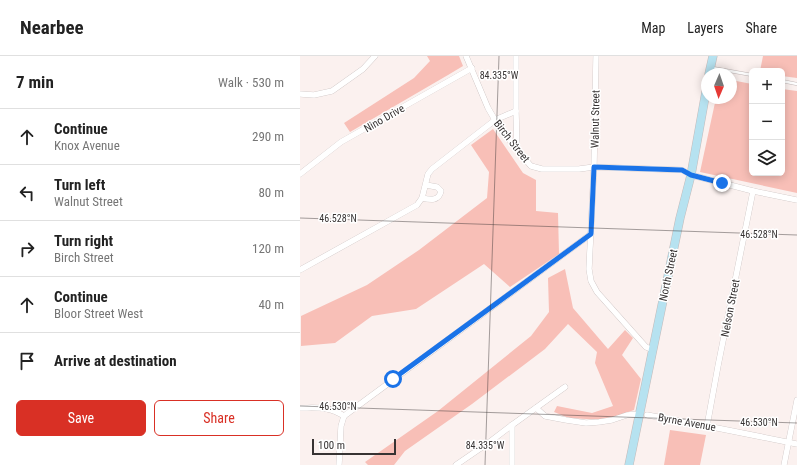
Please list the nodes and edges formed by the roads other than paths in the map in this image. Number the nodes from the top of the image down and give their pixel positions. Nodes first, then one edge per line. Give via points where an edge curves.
1 (375, 56) edge
2 (466, 56) edge
3 (516, 56) edge
4 (596, 56) edge
5 (713, 56) edge
6 (472, 68) junction
7 (711, 68) edge
8 (737, 74) edge
9 (749, 75) edge
10 (785, 82) edge
11 (797, 84) edge
12 (300, 94) edge
13 (704, 104) edge
14 (516, 111) junction
15 (495, 120) junction
16 (516, 150) junction
17 (594, 167) junction
18 (300, 174) edge
19 (691, 175) junction
20 (426, 185) junction
21 (753, 191) junction
22 (422, 198) junction
23 (797, 200) edge
24 (591, 234) junction
25 (300, 270) edge
26 (653, 350) junction
27 (565, 387) dead end
28 (797, 400) edge
29 (300, 408) edge
30 (536, 408) junction
31 (644, 414) junction
32 (344, 416) junction
33 (512, 425) junction
34 (707, 426) junction
35 (789, 442) junction
36 (797, 444) edge
37 (339, 465) edge
38 (456, 465) edge
39 (512, 465) edge
40 (629, 465) edge
41 (784, 465) edge

1 - 12 street via 363,69 332,91 314,95
2 - 6 street, Birch Street
3 - 14 street
4 - 17 street, Walnut Street
5 - 7 main road
6 - 15 street, Birch Street
6 - 18 street, Nino Drive via 341,142
8 - 9 lane
10 - 11 lane
13 - 19 main road, North Street
14 - 15 street
14 - 16 street
15 - 16 street, Birch Street
15 - 20 street via 432,169
16 - 17 street, Birch Street via 531,166 542,169
17 - 19 street, Birch Street via 682,170
17 - 24 street, Walnut Street
19 - 21 street, Birch Street
19 - 26 main road, North Street
20 - 22 street
20 - 22 street via 437,187 441,191 440,195 436,199
21 - 23 street, Birch Street
21 - 34 street, Nelson Street
22 - 25 street via 417,205
24 - 26 street, Walnut Street via 591,281 597,292 646,347
24 - 32 street
26 - 31 main road, North Street
27 - 30 street
28 - 35 street
29 - 32 street via 328,409
30 - 31 street, Byrne Avenue via 545,416 586,423
30 - 33 street
31 - 34 street, Byrne Avenue
31 - 40 main road, North Street
32 - 37 street
33 - 38 street
33 - 39 street
34 - 35 street, Byrne Avenue
35 - 36 street, Byrne Avenue
35 - 41 street

